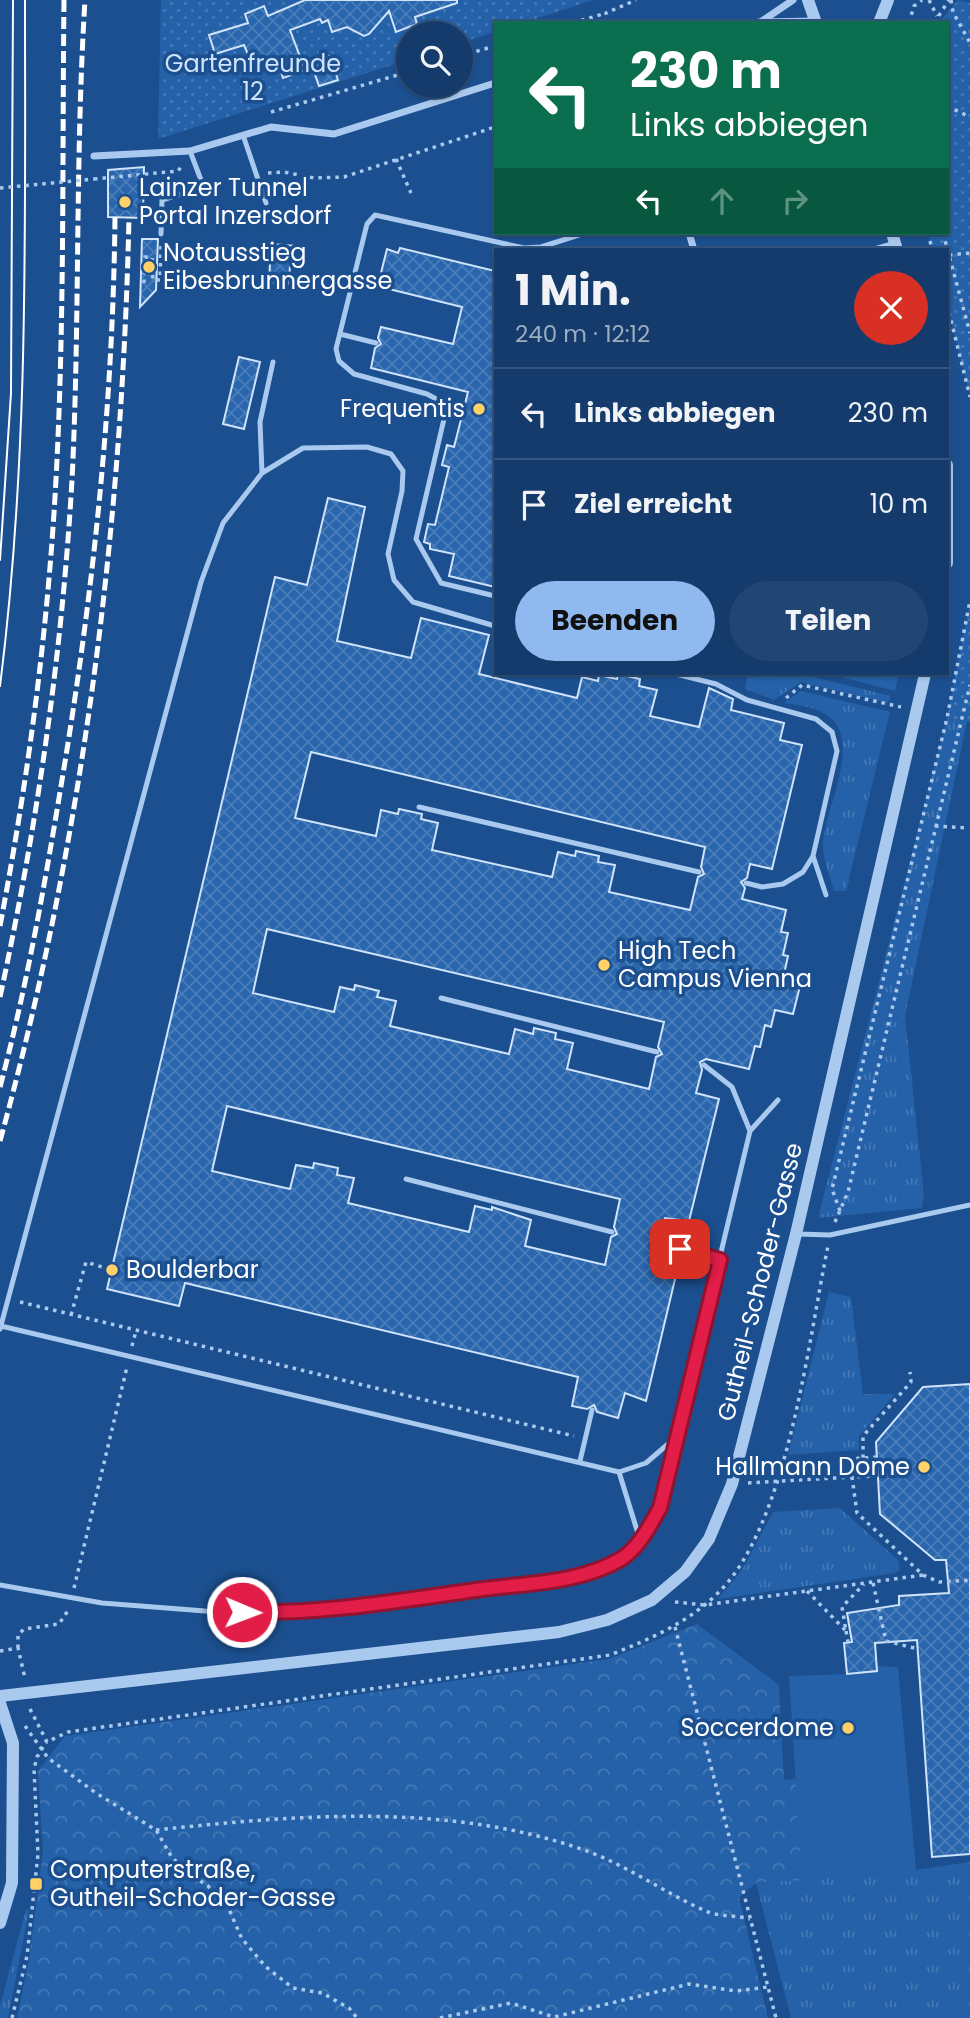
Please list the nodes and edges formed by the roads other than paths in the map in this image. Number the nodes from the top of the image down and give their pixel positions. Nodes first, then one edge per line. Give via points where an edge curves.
1 (793, 0) edge
2 (808, 0) edge
3 (888, 0) edge
4 (762, 21) edge
5 (815, 21) edge
6 (881, 21) edge
7 (494, 83) edge
8 (243, 135) junction
9 (191, 151) junction
10 (94, 156) dead end
11 (266, 203) dead end
12 (161, 234) road end
13 (579, 235) edge
14 (895, 242) edge
15 (877, 248) edge
16 (340, 334) junction
17 (376, 343) dead end
18 (273, 362) dead end
19 (262, 473) junction
20 (494, 596) edge
21 (494, 626) edge
22 (680, 675) edge
23 (925, 675) edge
24 (419, 807) dead end
25 (813, 856) junction
26 (699, 872) dead end
27 (746, 883) dead end
28 (826, 895) dead end
29 (440, 998) dead end
30 (657, 1052) dead end
31 (704, 1065) dead end
32 (778, 1100) dead end
33 (750, 1131) junction
34 (406, 1179) dead end
35 (970, 1205) edge
36 (612, 1232) dead end
37 (796, 1234) junction
38 (659, 1244) dead end
39 (720, 1260) junction
40 (0, 1328) edge
41 (592, 1410) dead end
42 (675, 1438) junction
43 (580, 1461) junction
44 (619, 1472) junction
45 (640, 1540) junction
46 (0, 1585) edge
47 (0, 1696) edge
48 (0, 1703) edge
49 (0, 1923) edge

1 - 4 street
2 - 5 street
3 - 6 street
7 - 8 street via 334,134 271,127
8 - 9 street
8 - 11 lane
9 - 10 street
9 - 12 lane via 201,180 193,190 162,200
13 - 16 lane via 541,247 524,247 374,215 367,224
14 - 15 lane
16 - 17 lane
16 - 20 lane via 336,349 346,369 438,400 444,419 416,540 441,583
18 - 19 lane via 260,422
19 - 21 lane via 303,448 367,447 391,454 403,471 387,554 394,580 413,602
19 - 40 lane via 223,523 201,582
22 - 25 lane via 816,719 832,732 837,751
23 - 37 street, Gutheil-Schoder-Gasse
24 - 26 lane
25 - 27 lane via 803,872 783,884 762,887
25 - 28 lane
29 - 30 lane
31 - 33 lane via 732,1087
32 - 33 lane
33 - 39 lane
34 - 36 lane
35 - 37 lane via 830,1235
37 - 47 street, Gutheil-Schoder-Gasse via 732,1484 709,1539 685,1572 652,1600 607,1620 559,1632
38 - 39 lane
39 - 42 lane
40 - 43 lane
41 - 43 lane
42 - 44 lane via 646,1463
42 - 45 lane via 660,1508
43 - 44 lane
44 - 45 lane
45 - 46 lane via 622,1558 572,1577 342,1610 205,1611 102,1603
48 - 49 street via 13,1751 12,1883

